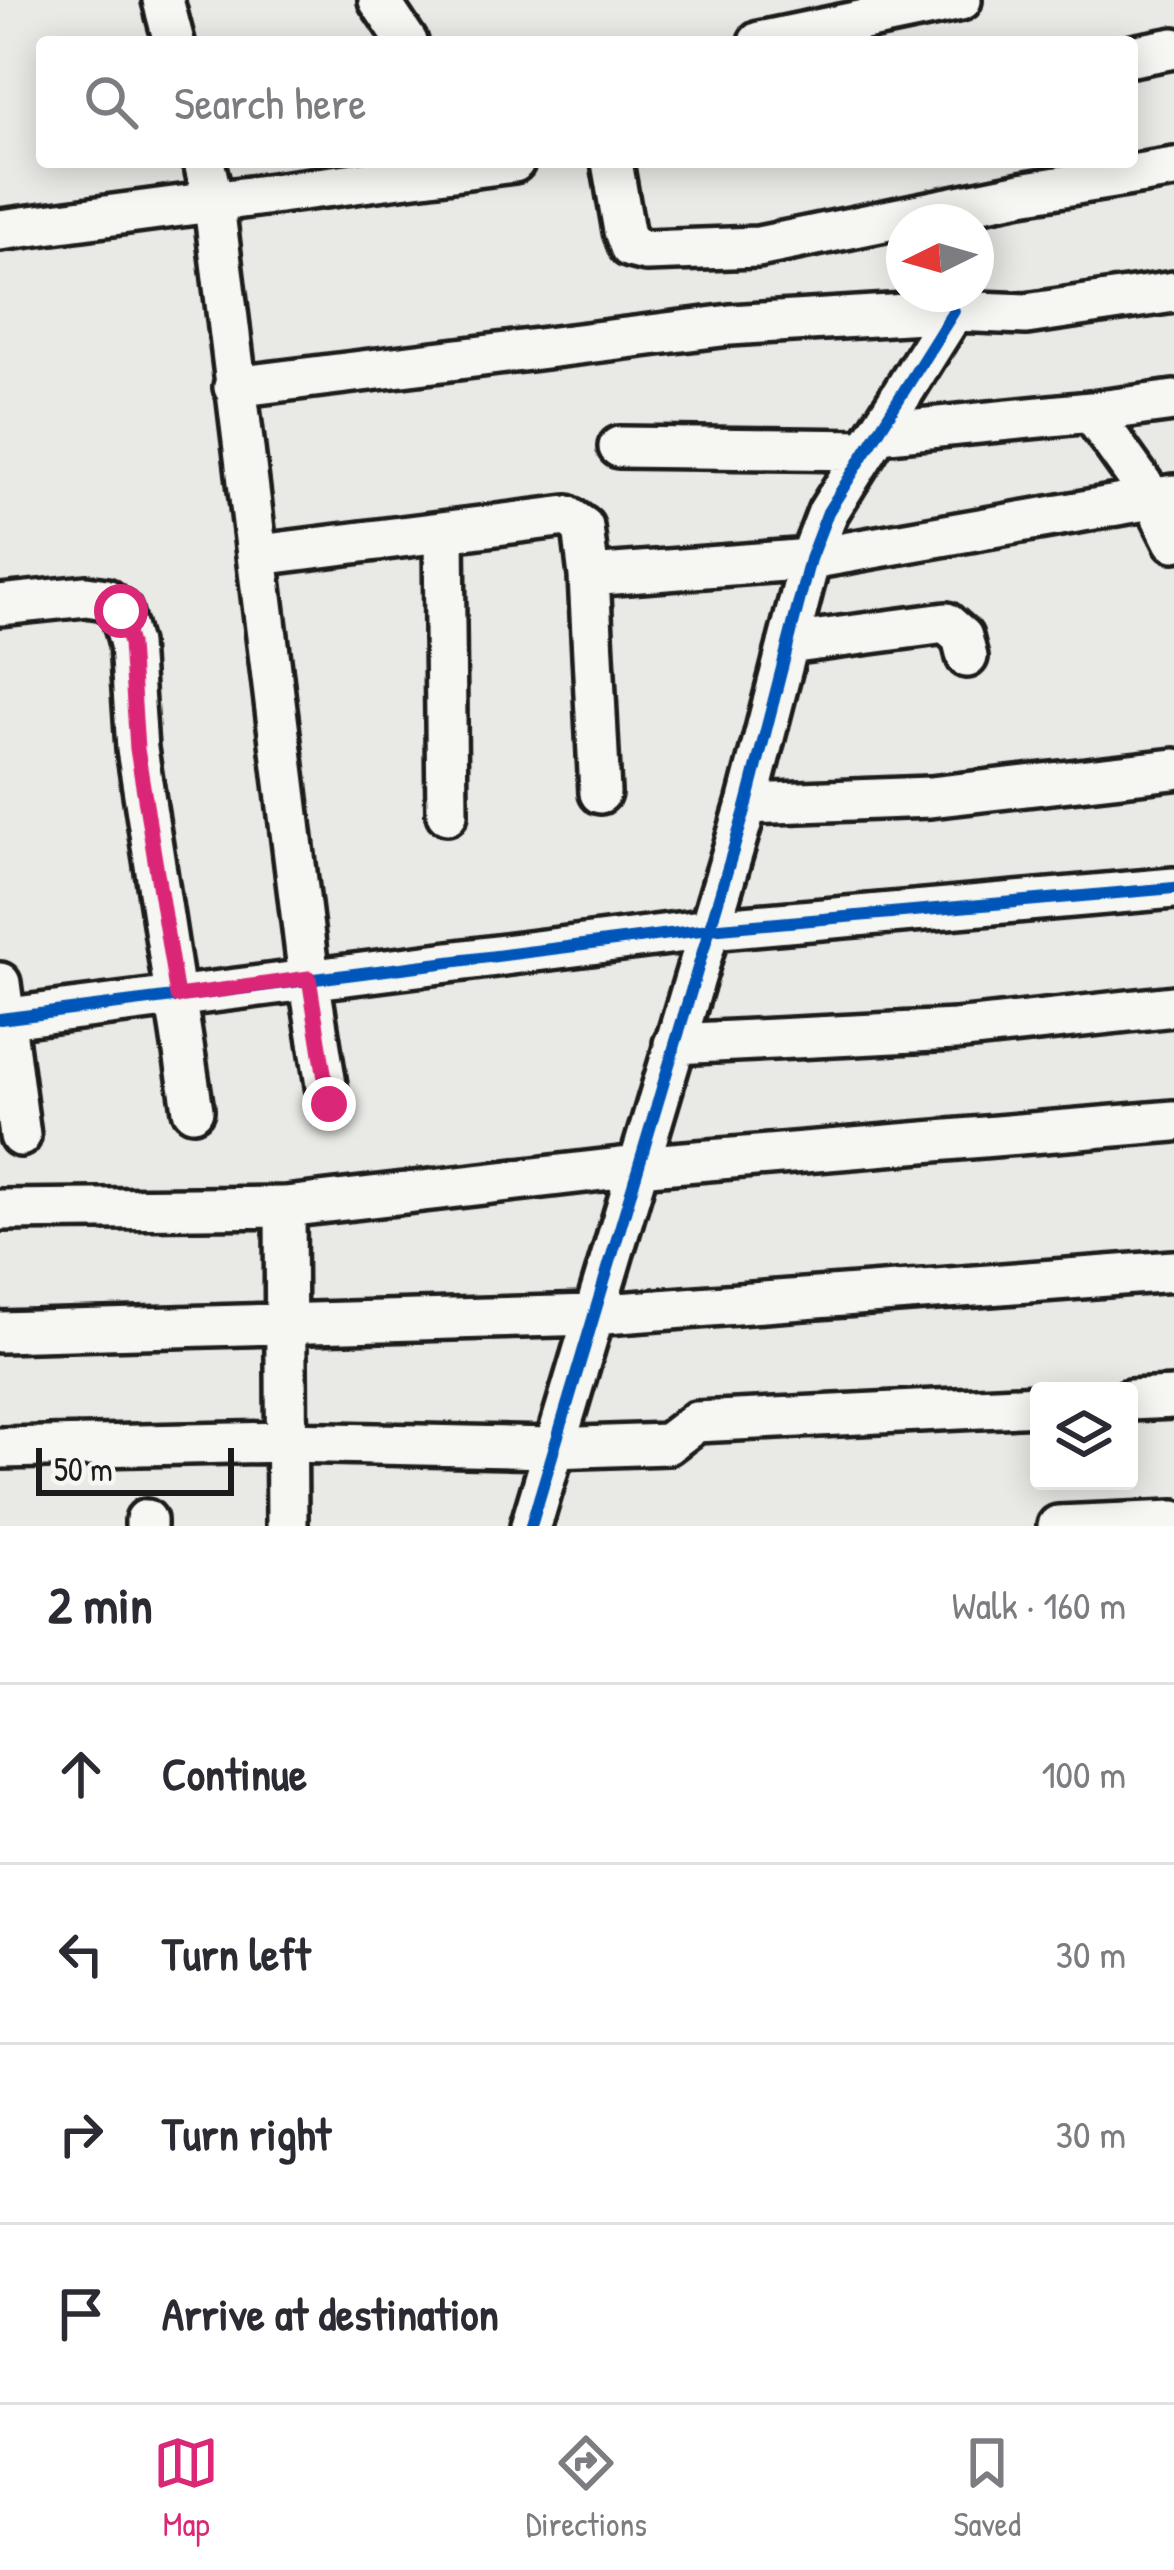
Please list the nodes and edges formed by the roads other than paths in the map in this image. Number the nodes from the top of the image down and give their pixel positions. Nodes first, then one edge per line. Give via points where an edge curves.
1 (164, 0) edge
2 (961, 0) edge
3 (392, 2) edge
4 (173, 36) edge
5 (405, 36) edge
6 (788, 36) edge
7 (1174, 48) edge
8 (1138, 55) edge
9 (205, 168) edge
10 (468, 168) edge
11 (613, 168) edge
12 (1174, 168) edge
13 (214, 205) junction
14 (0, 230) edge
15 (1174, 292) edge
16 (938, 312) edge
17 (953, 312) edge
18 (978, 312) edge
19 (234, 387) junction
20 (1174, 400) edge
21 (1091, 412) junction
22 (872, 442) junction
23 (619, 447) dead end
24 (1163, 497) edge
25 (444, 533) junction
26 (1174, 541) edge
27 (259, 555) junction
28 (811, 560) junction
29 (589, 576) junction
30 (0, 605) edge
31 (788, 644) junction
32 (967, 657) dead end
33 (1174, 769) edge
34 (600, 794) dead end
35 (747, 804) junction
36 (447, 814) dead end
37 (1174, 887) edge
38 (709, 929) junction
39 (309, 978) junction
40 (177, 996) junction
41 (1174, 1006) edge
42 (2, 1007) edge
43 (674, 1044) junction
44 (329, 1104) dead end
45 (193, 1110) dead end
46 (1174, 1121) edge
47 (20, 1136) dead end
48 (637, 1166) junction
49 (285, 1207) junction
50 (0, 1210) edge
51 (1174, 1271) edge
52 (592, 1315) junction
53 (286, 1324) junction
54 (0, 1332) edge
55 (1174, 1398) edge
56 (1138, 1400) edge
57 (1030, 1405) edge
58 (285, 1442) junction
59 (0, 1448) edge
60 (552, 1448) junction
61 (1174, 1521) edge
62 (287, 1526) edge
63 (531, 1526) edge
64 (1058, 1526) edge

1 - 4 street
2 - 6 street
3 - 5 street
7 - 8 street
9 - 13 street
10 - 13 street
11 - 12 street via 630,247 646,250 758,247
13 - 14 street
13 - 19 street
15 - 18 street via 1026,314
16 - 19 street via 730,325
17 - 22 street
19 - 27 street
20 - 21 street
21 - 22 street
21 - 24 street
22 - 23 street
22 - 28 street via 828,512
24 - 26 street
24 - 28 street
25 - 27 street
25 - 29 street via 567,517 583,527
25 - 36 street
27 - 39 street
28 - 29 street
28 - 31 street
29 - 34 street
30 - 40 street via 86,596 106,598 121,611
31 - 32 street via 946,623 962,637
31 - 35 street
33 - 35 street via 930,796
35 - 38 street
37 - 38 street
38 - 39 street
38 - 43 street
39 - 40 street
39 - 44 street
40 - 42 street
40 - 45 street
41 - 43 street via 955,1030
42 - 47 street
43 - 48 street
46 - 48 street
48 - 49 street
48 - 52 street
49 - 50 street
49 - 53 street
51 - 52 street
52 - 53 street
52 - 60 street
53 - 54 street
53 - 58 street
55 - 56 street
57 - 60 street via 696,1422 668,1444
58 - 59 street
58 - 60 street
58 - 62 street
60 - 63 street
61 - 64 street

